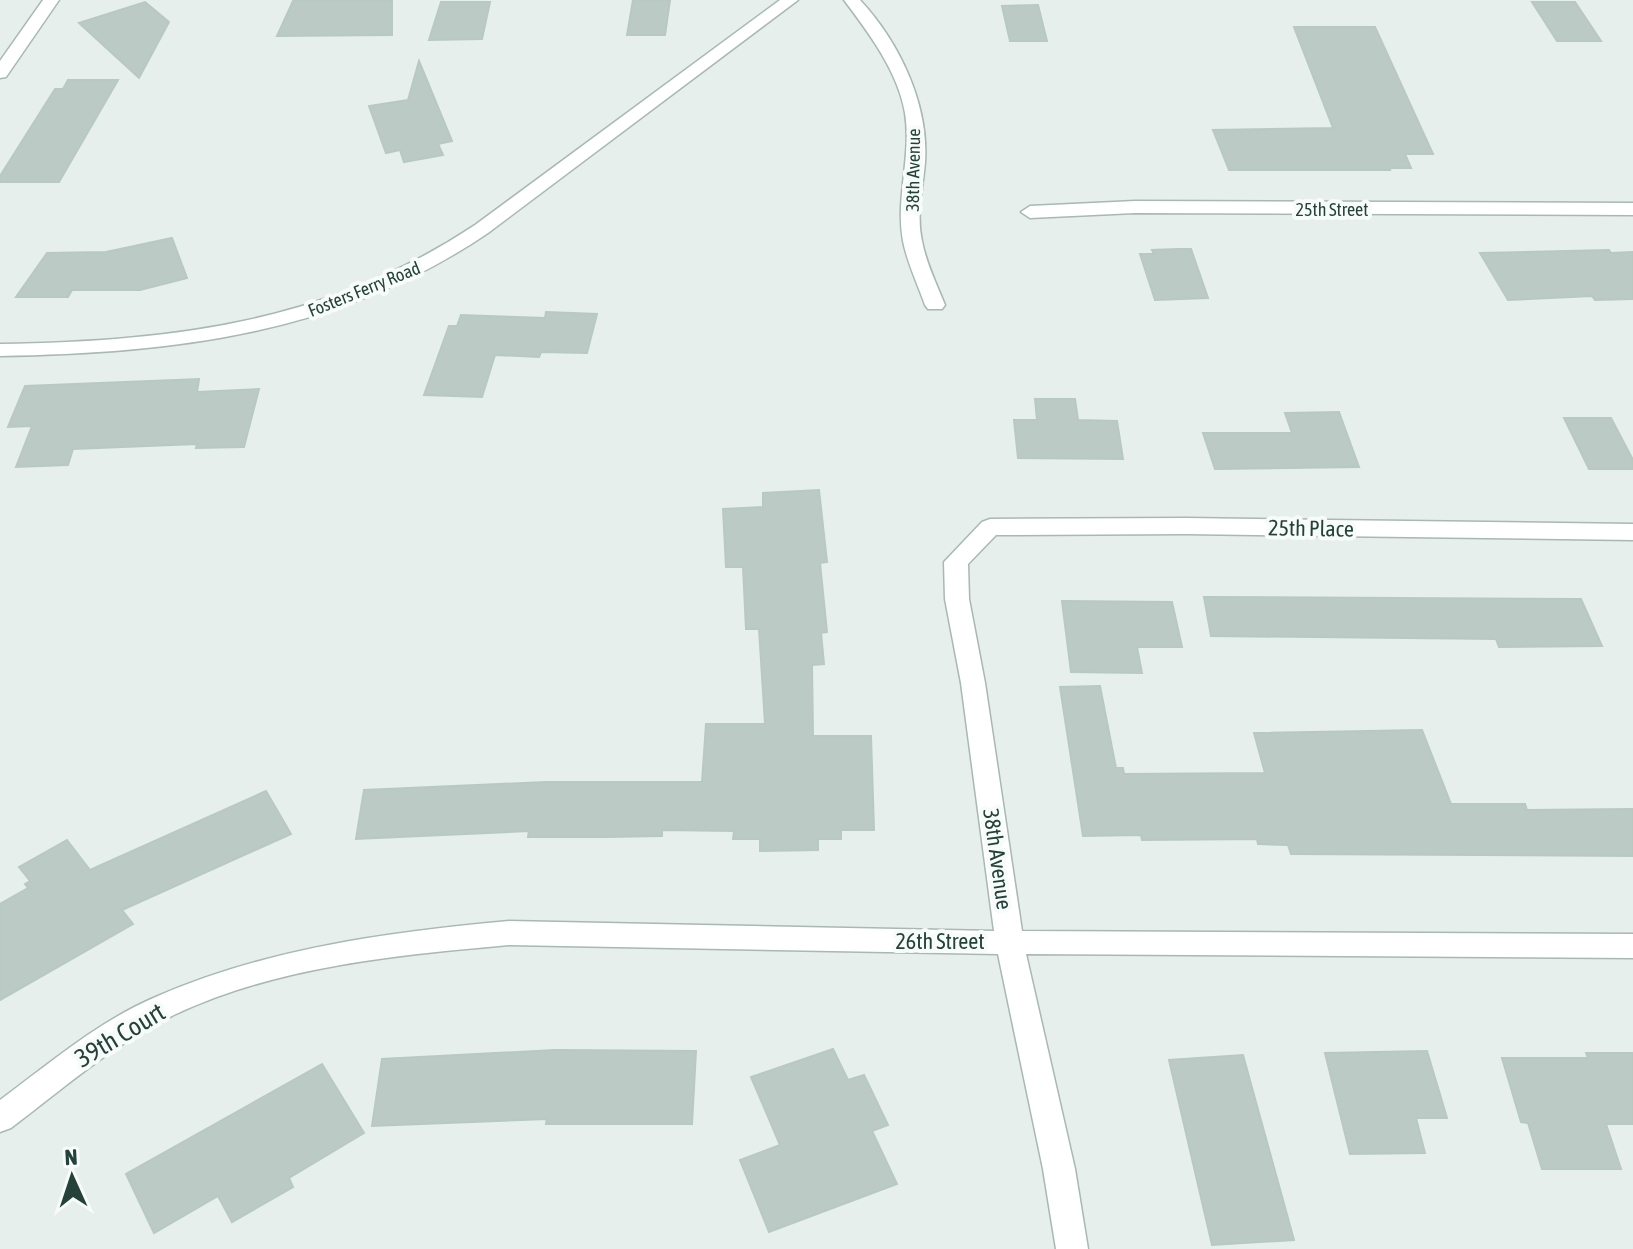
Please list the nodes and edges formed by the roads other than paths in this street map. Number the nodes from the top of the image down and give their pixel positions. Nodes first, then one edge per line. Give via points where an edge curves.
1 (51, 0) edge
2 (790, 0) edge
3 (852, 0) edge
4 (0, 73) edge
5 (1633, 209) edge
6 (1030, 212) dead end
7 (935, 305) dead end
8 (0, 350) edge
9 (990, 527) joint
10 (1633, 532) edge
11 (1009, 941) junction
12 (1633, 946) edge
13 (252, 975) joint
14 (0, 1118) edge
15 (1072, 1249) edge

1 - 4 street
2 - 8 street, Fosters Ferry Road via 463,243 391,282 304,314 212,336 116,348
3 - 7 street, 38th Avenue via 899,73 913,111 912,241
5 - 6 street, 25th Street via 1135,207
9 - 10 street, 25th Place
9 - 11 street, 38th Avenue via 956,562 957,599
11 - 12 street, 26th Street
11 - 13 street, 26th Street via 509,933 374,947
11 - 15 street, 38th Avenue
13 - 14 street, 39th Court via 166,1005 101,1042

